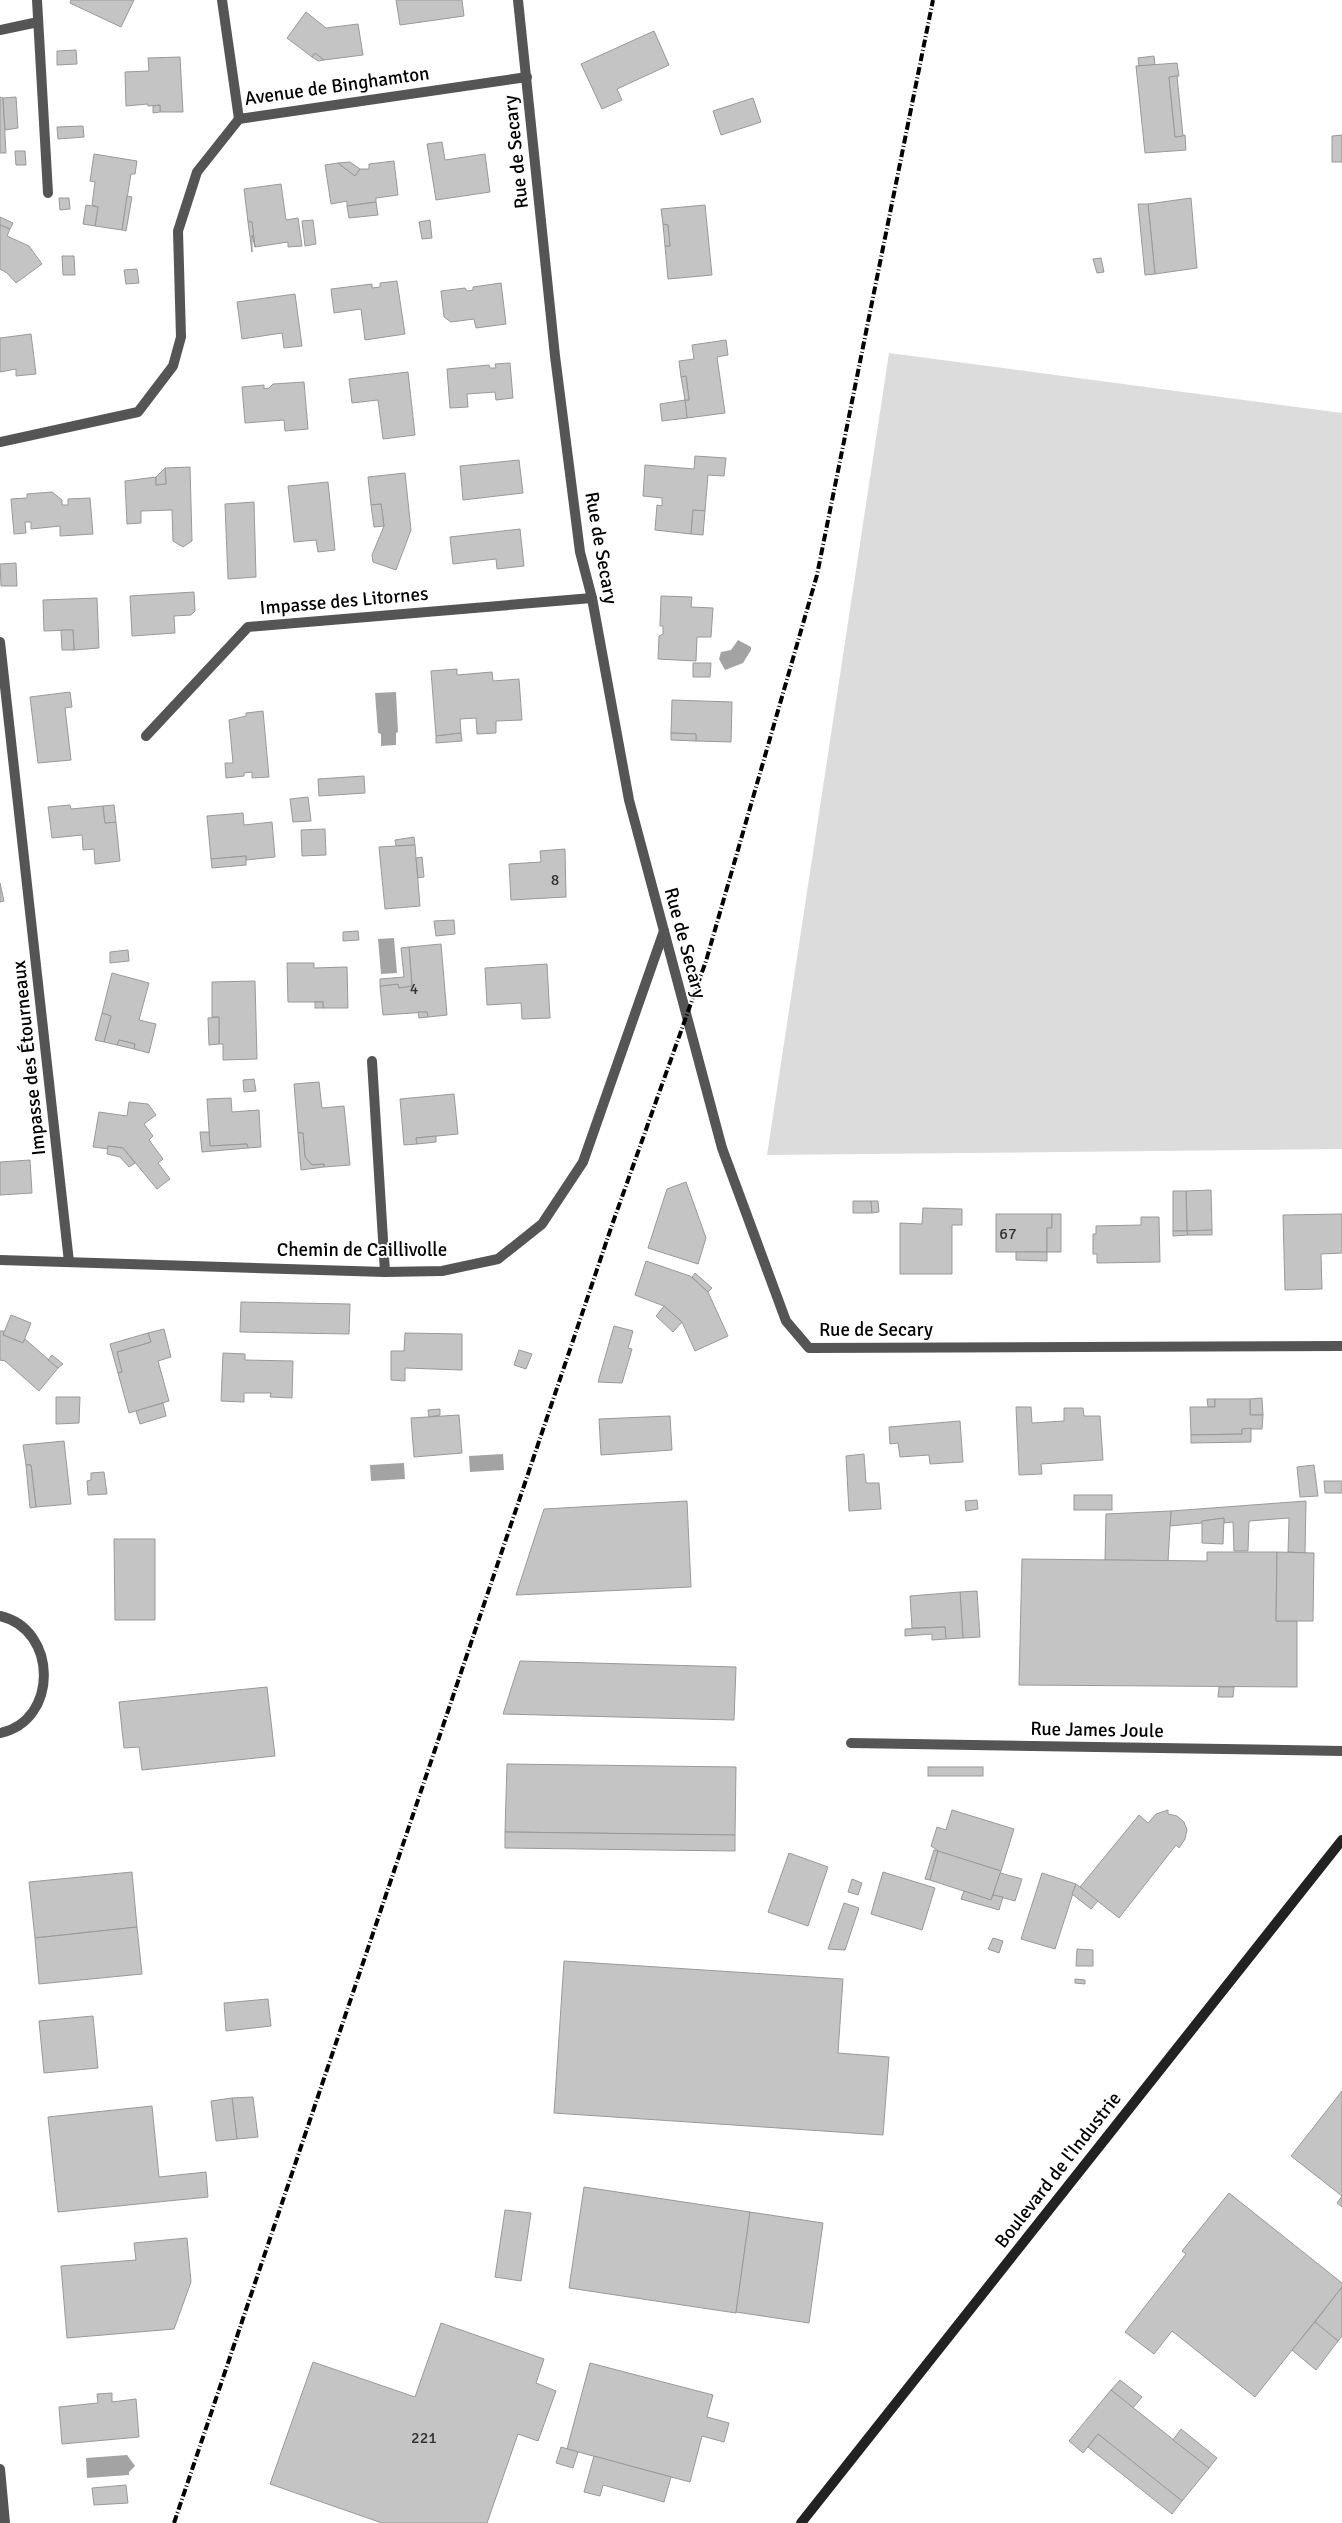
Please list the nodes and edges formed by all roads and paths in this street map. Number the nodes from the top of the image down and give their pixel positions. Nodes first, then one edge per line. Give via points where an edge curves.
1 (37, 0) edge
2 (222, 0) edge
3 (518, 0) edge
4 (38, 22) junction
5 (0, 30) edge
6 (527, 77) junction
7 (239, 118) junction
8 (48, 193) dead end
9 (0, 442) edge
10 (592, 598) junction
11 (0, 642) edge
12 (146, 736) dead end
13 (664, 931) junction
14 (372, 1061) dead end
15 (0, 1260) edge
16 (69, 1262) junction
17 (385, 1272) junction
18 (1342, 1346) edge
19 (0, 1616) edge
20 (0, 1733) edge
21 (851, 1743) dead end
22 (1342, 1751) edge
23 (1342, 1840) edge
24 (0, 2469) edge
25 (5, 2523) edge
26 (801, 2523) edge

1 - 4 street
2 - 7 street, Avenue de Binghamton
3 - 6 street, Rue de Secary
4 - 5 street
4 - 8 street
6 - 7 street, Avenue de Binghamton
6 - 10 street, Rue de Secary via 555,356 580,552
7 - 9 street via 197,172 178,231 181,336 173,366 138,412
10 - 12 street, Impasse des Litornes via 248,627
10 - 13 street, Rue de Secary via 630,800
11 - 16 street, Impasse des Étourneaux
13 - 17 street, Chemin de Caillivolle via 583,1162 542,1224 498,1259 442,1271
13 - 18 street, Rue de Secary via 722,1148 786,1321 809,1348
14 - 17 street
15 - 16 street, Chemin de Caillivolle
16 - 17 street, Chemin de Caillivolle
19 - 20 street via 19,1624 31,1636 40,1650 44,1674 40,1699 31,1713 18,1725
21 - 22 street, Rue James Joule
23 - 26 street, Boulevard de l'Industrie
24 - 25 street

